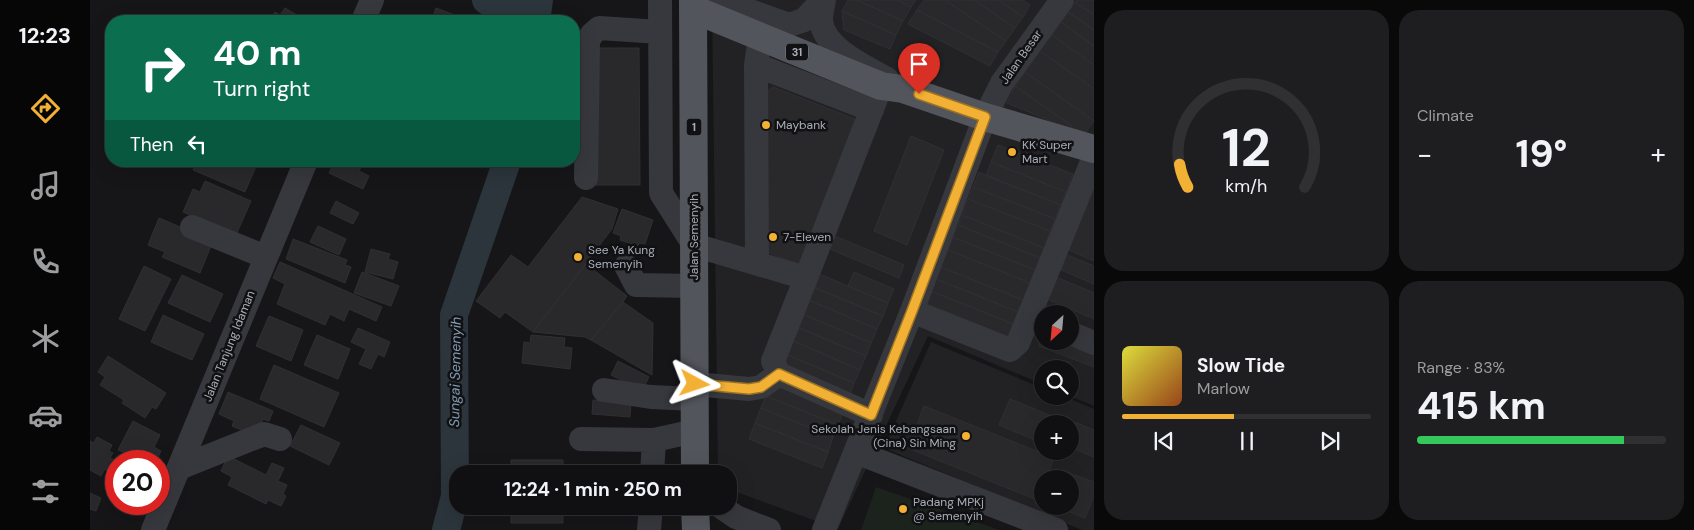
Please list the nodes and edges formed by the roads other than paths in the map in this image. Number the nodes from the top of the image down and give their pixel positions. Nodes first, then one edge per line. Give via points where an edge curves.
1 (372, 0) edge
2 (660, 0) edge
3 (719, 0) edge
4 (824, 0) edge
5 (1062, 0) edge
6 (693, 5) edge
7 (366, 15) edge
8 (660, 32) junction
9 (760, 37) junction
10 (756, 66) junction
11 (886, 95) junction
12 (985, 117) junction
13 (1094, 149) edge
14 (1094, 157) edge
15 (304, 167) edge
16 (586, 178) dead end
17 (192, 227) dead end
18 (694, 245) junction
19 (266, 257) junction
20 (757, 262) junction
21 (626, 266) dead end
22 (806, 278) junction
23 (695, 286) junction
24 (1041, 305) edge
25 (912, 311) junction
26 (1034, 323) edge
27 (1079, 337) edge
28 (1094, 343) edge
29 (779, 374) junction
30 (604, 390) dead end
31 (695, 392) junction
32 (871, 415) junction
33 (695, 431) junction
34 (280, 439) dead end
35 (581, 440) dead end
36 (654, 440) junction
37 (856, 452) junction
38 (653, 465) edge
39 (695, 465) edge
40 (179, 468) junction
41 (651, 515) edge
42 (696, 515) edge
43 (733, 515) edge
44 (153, 530) edge
45 (650, 530) edge
46 (696, 530) edge
47 (769, 530) edge
48 (824, 530) edge
49 (1056, 530) edge

1 - 7 street
2 - 8 street
3 - 4 street, 31 via 789,25 804,20
4 - 11 street, 31 via 821,20 825,33 836,48
5 - 12 street, Jalan Besar via 1002,83
6 - 9 main road, 31
6 - 18 main road, Jalan Semenyih / 1
8 - 16 street via 599,28 588,41
8 - 18 street via 661,193
9 - 10 street
9 - 11 main road, 31
10 - 11 street
10 - 20 street
11 - 12 main road, 31
11 - 22 street
12 - 13 main road, 31
12 - 25 street, Jalan Besar
14 - 24 street
15 - 19 street, Jalan Tanjung Idaman
17 - 19 street
18 - 20 street
18 - 23 main road, Jalan Semenyih / 1
19 - 40 street, Jalan Tanjung Idaman
20 - 22 street
21 - 23 street via 636,285
22 - 29 street via 773,361
23 - 31 main road, Jalan Semenyih / 1
25 - 26 street via 1010,350
25 - 32 street, Jalan Besar
27 - 28 street
29 - 31 street via 761,387
29 - 32 street
30 - 31 street via 650,397
31 - 33 main road, Jalan Semenyih / 1
32 - 37 street, Jalan Besar
33 - 36 street
33 - 39 main road, Jalan Semenyih / 1
34 - 40 street via 264,434
35 - 36 street
36 - 38 street
37 - 48 street, Jalan Besar
37 - 49 street
40 - 44 street, Jalan Tanjung Idaman
41 - 45 street
42 - 46 main road
43 - 47 street

